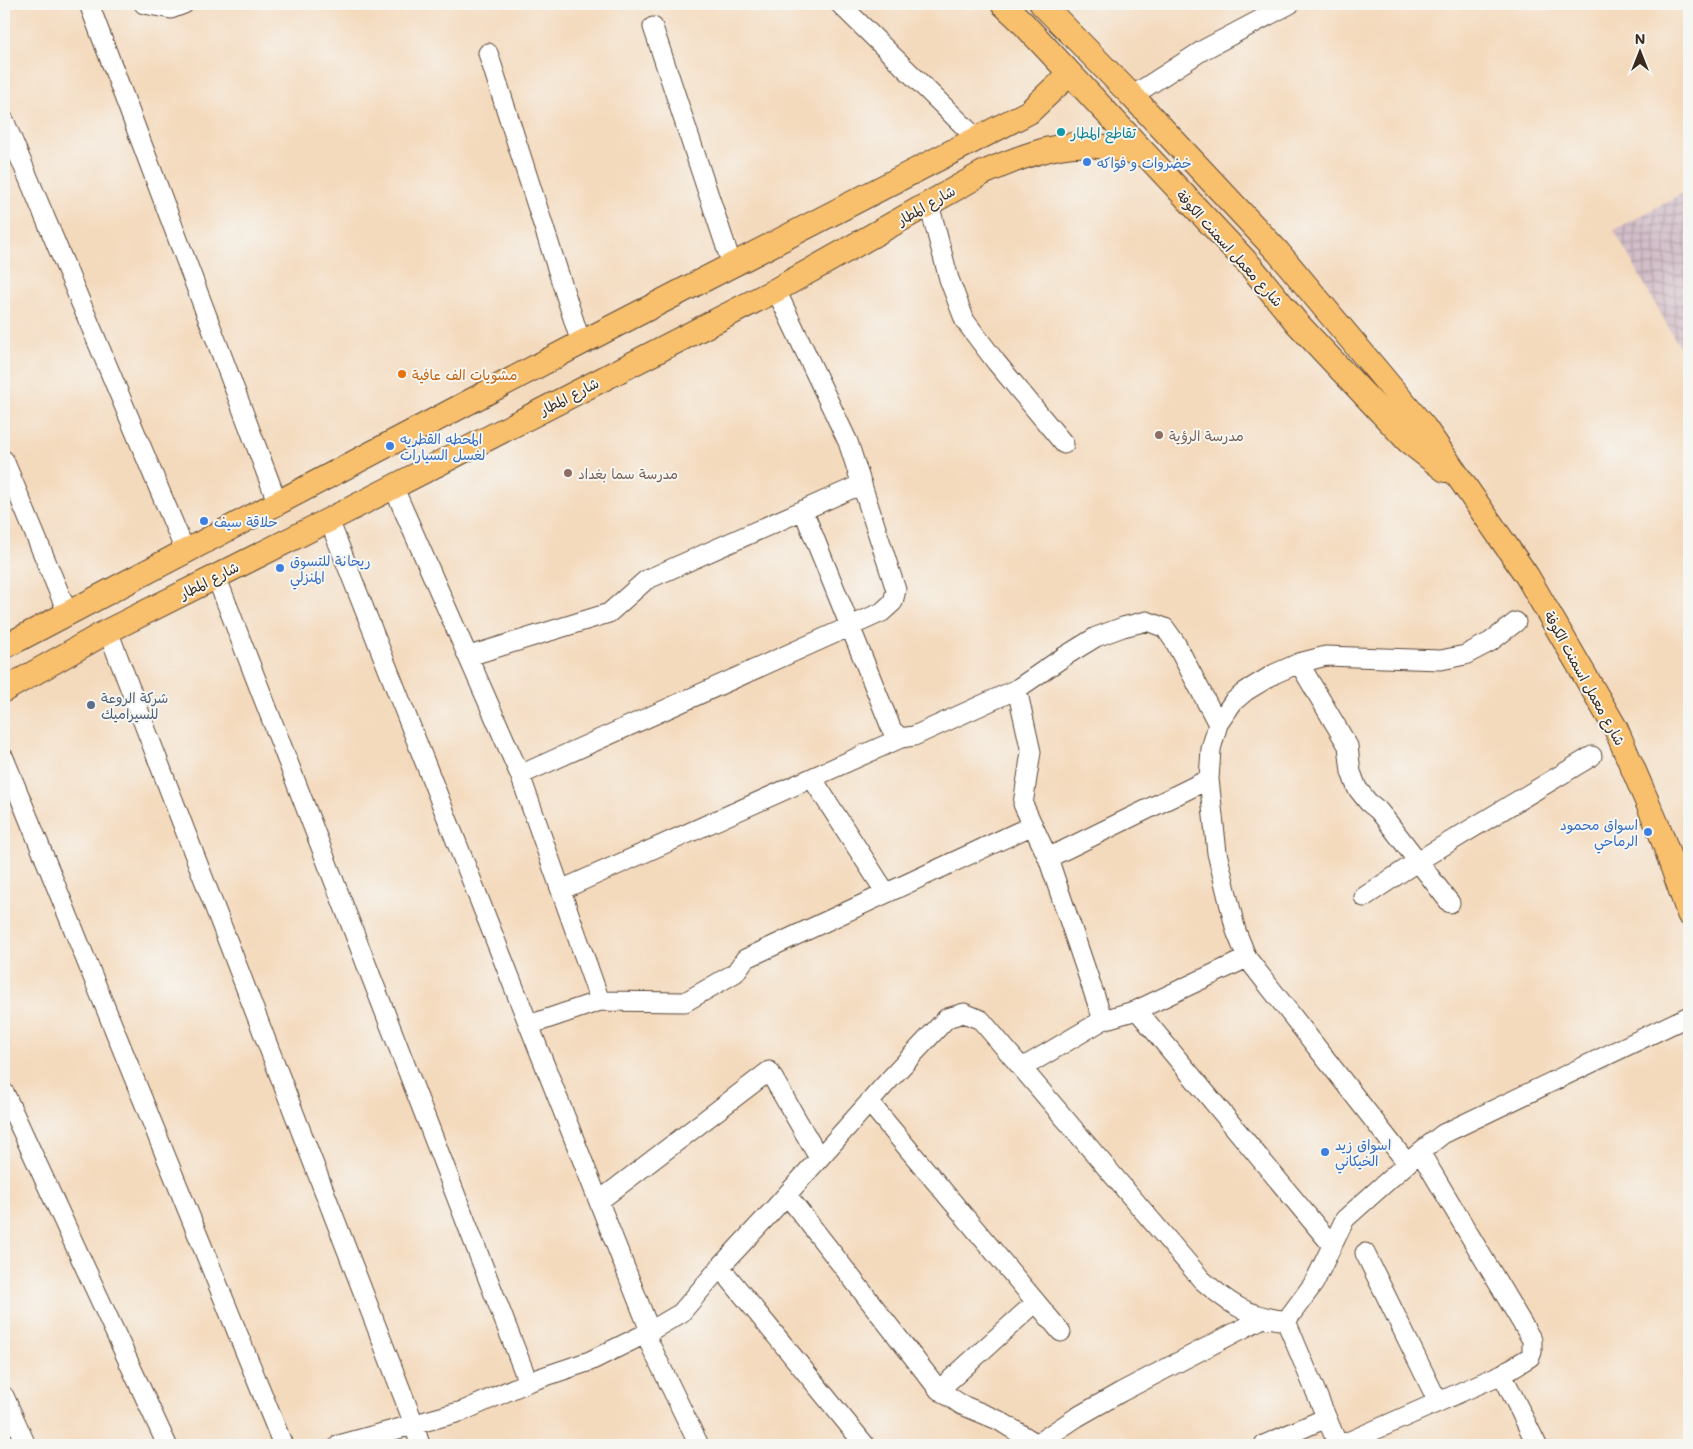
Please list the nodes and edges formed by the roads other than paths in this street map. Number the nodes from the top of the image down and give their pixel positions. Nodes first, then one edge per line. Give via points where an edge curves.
1 (89, 4) edge
2 (144, 4) edge
3 (184, 4) edge
4 (840, 4) edge
5 (1003, 4) edge
6 (1042, 4) edge
7 (1290, 4) edge
8 (653, 27) dead end
9 (488, 53) dead end
10 (1069, 74) junction
11 (1132, 96) junction
12 (4, 120) edge
13 (977, 139) junction
14 (1145, 155) junction
15 (929, 204) junction
16 (1278, 252) junction
17 (732, 264) junction
18 (1253, 269) junction
19 (776, 290) junction
20 (580, 344) junction
21 (1064, 444) dead end
22 (4, 460) edge
23 (862, 484) junction
24 (1464, 485) junction
25 (394, 486) junction
26 (278, 504) junction
27 (803, 510) junction
28 (249, 519) junction
29 (328, 520) junction
30 (266, 552) junction
31 (181, 555) junction
32 (216, 576) junction
33 (195, 587) junction
34 (68, 614) junction
35 (1516, 622) dead end
36 (850, 626) junction
37 (108, 632) junction
38 (4, 647) edge
39 (468, 656) junction
40 (1299, 663) junction
41 (1017, 689) junction
42 (4, 690) edge
43 (1218, 724) junction
44 (901, 738) junction
45 (1592, 756) dead end
46 (4, 758) edge
47 (520, 775) junction
48 (812, 778) junction
49 (1209, 779) junction
50 (1033, 825) junction
51 (1048, 858) junction
52 (1418, 861) junction
53 (560, 890) junction
54 (886, 893) junction
55 (1364, 897) dead end
56 (1450, 903) dead end
57 (1689, 914) edge
58 (1247, 958) junction
59 (600, 1001) junction
60 (1136, 1010) junction
61 (1689, 1016) edge
62 (1103, 1020) junction
63 (529, 1024) junction
64 (1022, 1068) junction
65 (4, 1092) edge
66 (869, 1102) junction
67 (819, 1158) junction
68 (1414, 1158) junction
69 (787, 1194) junction
70 (599, 1201) junction
71 (1331, 1244) junction
72 (1365, 1253) dead end
73 (720, 1267) junction
74 (1036, 1302) junction
75 (1265, 1317) junction
76 (1286, 1321) junction
77 (648, 1332) junction
78 (1061, 1332) dead end
79 (1502, 1374) junction
80 (528, 1382) junction
81 (939, 1390) junction
82 (4, 1396) edge
83 (1438, 1402) junction
84 (1326, 1418) junction
85 (414, 1424) junction
86 (1036, 1444) edge
87 (26, 1445) edge
88 (167, 1445) edge
89 (283, 1445) edge
90 (339, 1445) edge
91 (420, 1445) edge
92 (699, 1445) edge
93 (865, 1445) edge
94 (1264, 1445) edge
95 (1340, 1445) edge
96 (1537, 1445) edge

1 - 26 street
2 - 3 street via 171,9
4 - 13 street
5 - 10 main road, شارع معمل اسمنت الكوفة
6 - 11 main road, شارع معمل اسمنت الكوفة
7 - 11 street via 1203,50
8 - 17 street
9 - 20 street
10 - 13 main road via 1029,112
10 - 14 main road, شارع معمل اسمنت الكوفة
11 - 16 main road, شارع معمل اسمنت الكوفة
12 - 31 street
13 - 17 main road
14 - 15 main road, شارع المطار via 1086,145 1052,149 983,173
14 - 18 main road, شارع معمل اسمنت الكوفة
15 - 19 main road, شارع المطار
15 - 21 street via 949,279 965,321
16 - 18 main road via 1276,259 1266,268
16 - 24 main road, شارع معمل اسمنت الكوفة via 1424,427
17 - 20 main road
18 - 24 main road, شارع معمل اسمنت الكوفة via 1297,323 1408,441
19 - 23 street via 848,442
19 - 25 main road, شارع المطار
20 - 26 main road
22 - 34 street
23 - 27 street
23 - 36 street via 896,590 893,602 882,612
24 - 57 main road, شارع معمل اسمنت الكوفة via 1527,576 1616,729 1661,834
25 - 29 main road, شارع المطار
25 - 39 street
26 - 28 main road
27 - 36 street
27 - 39 street via 646,580 609,613
28 - 30 main road via 251,538
28 - 31 main road
29 - 30 main road, شارع المطار
29 - 63 street
30 - 32 main road, شارع المطار
31 - 33 main road via 191,571
31 - 34 main road
32 - 33 main road, شارع المطار
32 - 80 street
33 - 37 main road, شارع المطار
34 - 38 main road
35 - 40 street via 1490,642 1465,655 1441,660 1326,656
36 - 44 street via 892,730
36 - 47 street
37 - 42 main road, شارع المطار
37 - 85 street
39 - 47 street
40 - 43 street via 1246,691 1233,702
40 - 52 street via 1348,746 1351,772 1358,788
41 - 43 street via 1096,637 1147,621 1165,628 1175,642
41 - 44 street via 914,736
41 - 50 street via 1031,752 1023,804
43 - 49 street via 1211,749
44 - 48 street
45 - 52 street
46 - 89 street
47 - 53 street
48 - 53 street
48 - 54 street
49 - 51 street
49 - 58 street via 1217,853 1236,930
50 - 51 street
50 - 54 street
51 - 62 street
52 - 55 street
52 - 56 street
53 - 59 street
54 - 59 street via 744,959 735,973 685,1002
58 - 60 street
58 - 68 street
59 - 63 street
60 - 62 street
60 - 71 street
61 - 68 street via 1443,1134
62 - 64 street
63 - 70 street
64 - 66 street via 981,1020 964,1013 947,1018
64 - 75 street via 1202,1280 1227,1302
65 - 88 street
66 - 67 street
66 - 74 street
67 - 69 street
67 - 70 street via 769,1071
68 - 71 street via 1345,1219
68 - 79 street via 1532,1340 1530,1357
69 - 73 street
69 - 81 street
70 - 77 street
71 - 76 street via 1314,1283
72 - 83 street
73 - 77 street via 681,1313
73 - 93 street
74 - 78 street
74 - 81 street
75 - 76 street
75 - 86 street via 1121,1392
76 - 84 street
77 - 80 street via 590,1361
77 - 92 street
79 - 83 street
79 - 96 street
80 - 85 street via 464,1411
81 - 86 street
82 - 87 street
83 - 95 street
84 - 94 street
84 - 95 street
85 - 90 street
85 - 91 street

